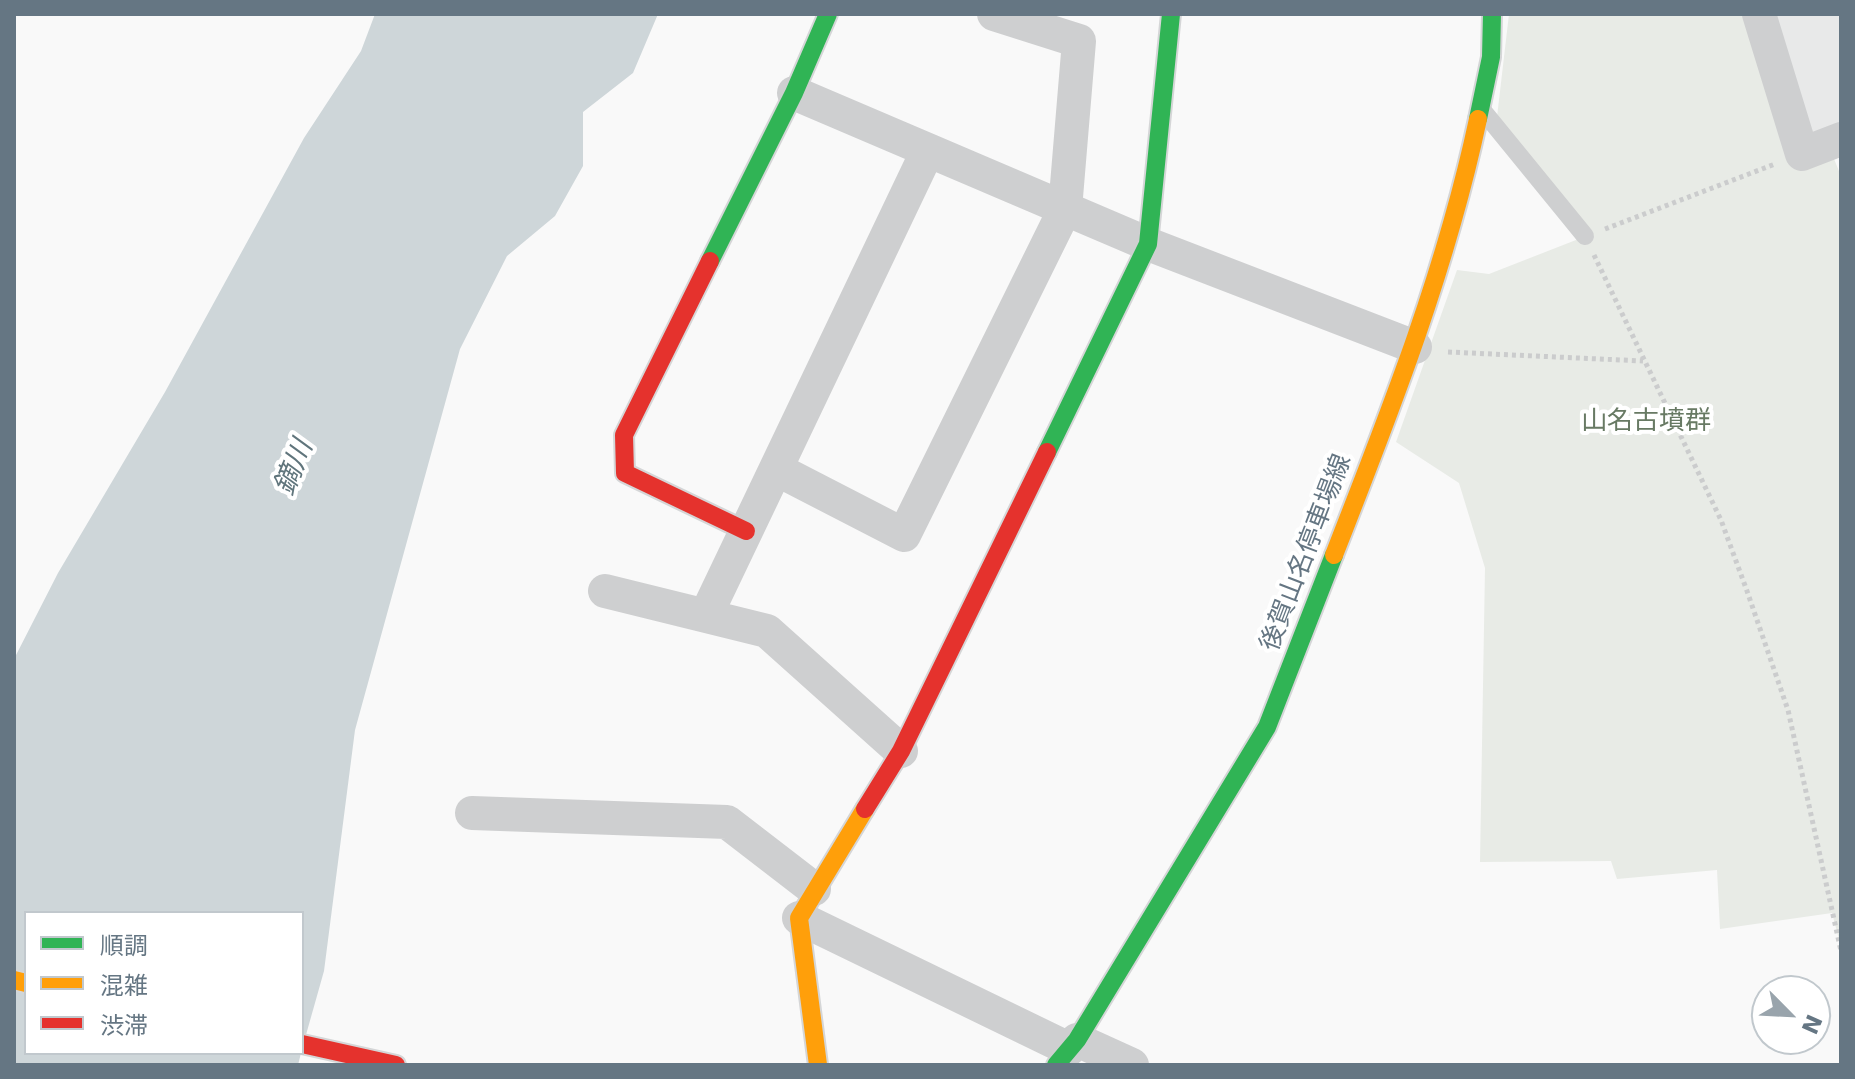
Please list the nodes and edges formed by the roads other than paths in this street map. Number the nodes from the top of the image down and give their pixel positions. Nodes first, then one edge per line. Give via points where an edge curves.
1 (828, 14) edge
2 (994, 14) edge
3 (1171, 14) edge
4 (1492, 14) edge
5 (1759, 14) edge
6 (794, 93) junction
7 (1480, 108) junction
8 (1839, 145) edge
9 (928, 150) junction
10 (1065, 209) junction
11 (1585, 236) road end
12 (1148, 244) junction
13 (1415, 347) junction
14 (776, 469) junction
15 (746, 531) junction
16 (605, 591) dead end
17 (706, 615) junction
18 (901, 751) junction
19 (472, 813) dead end
20 (807, 903) junction
21 (304, 1044) edge
22 (1067, 1052) edge
23 (396, 1065) edge
24 (818, 1065) edge
25 (1132, 1065) edge

1 - 6 street
2 - 10 street via 1079,41
3 - 12 street
4 - 7 street, 後賀山名停車場線 via 1491,57
5 - 8 street via 1802,154
6 - 9 street
6 - 15 street via 624,435 625,473 630,477
7 - 11 lane
7 - 13 street, 後賀山名停車場線 via 1462,195
9 - 10 street
9 - 14 street
10 - 12 street
10 - 14 street via 904,535
12 - 13 street
12 - 18 street
13 - 22 street, 後賀山名停車場線 via 1267,727
14 - 15 street
15 - 17 street
16 - 17 street
17 - 18 street via 767,631
18 - 20 street
19 - 20 street via 727,822
20 - 22 street
20 - 24 street
21 - 23 street
22 - 25 street

